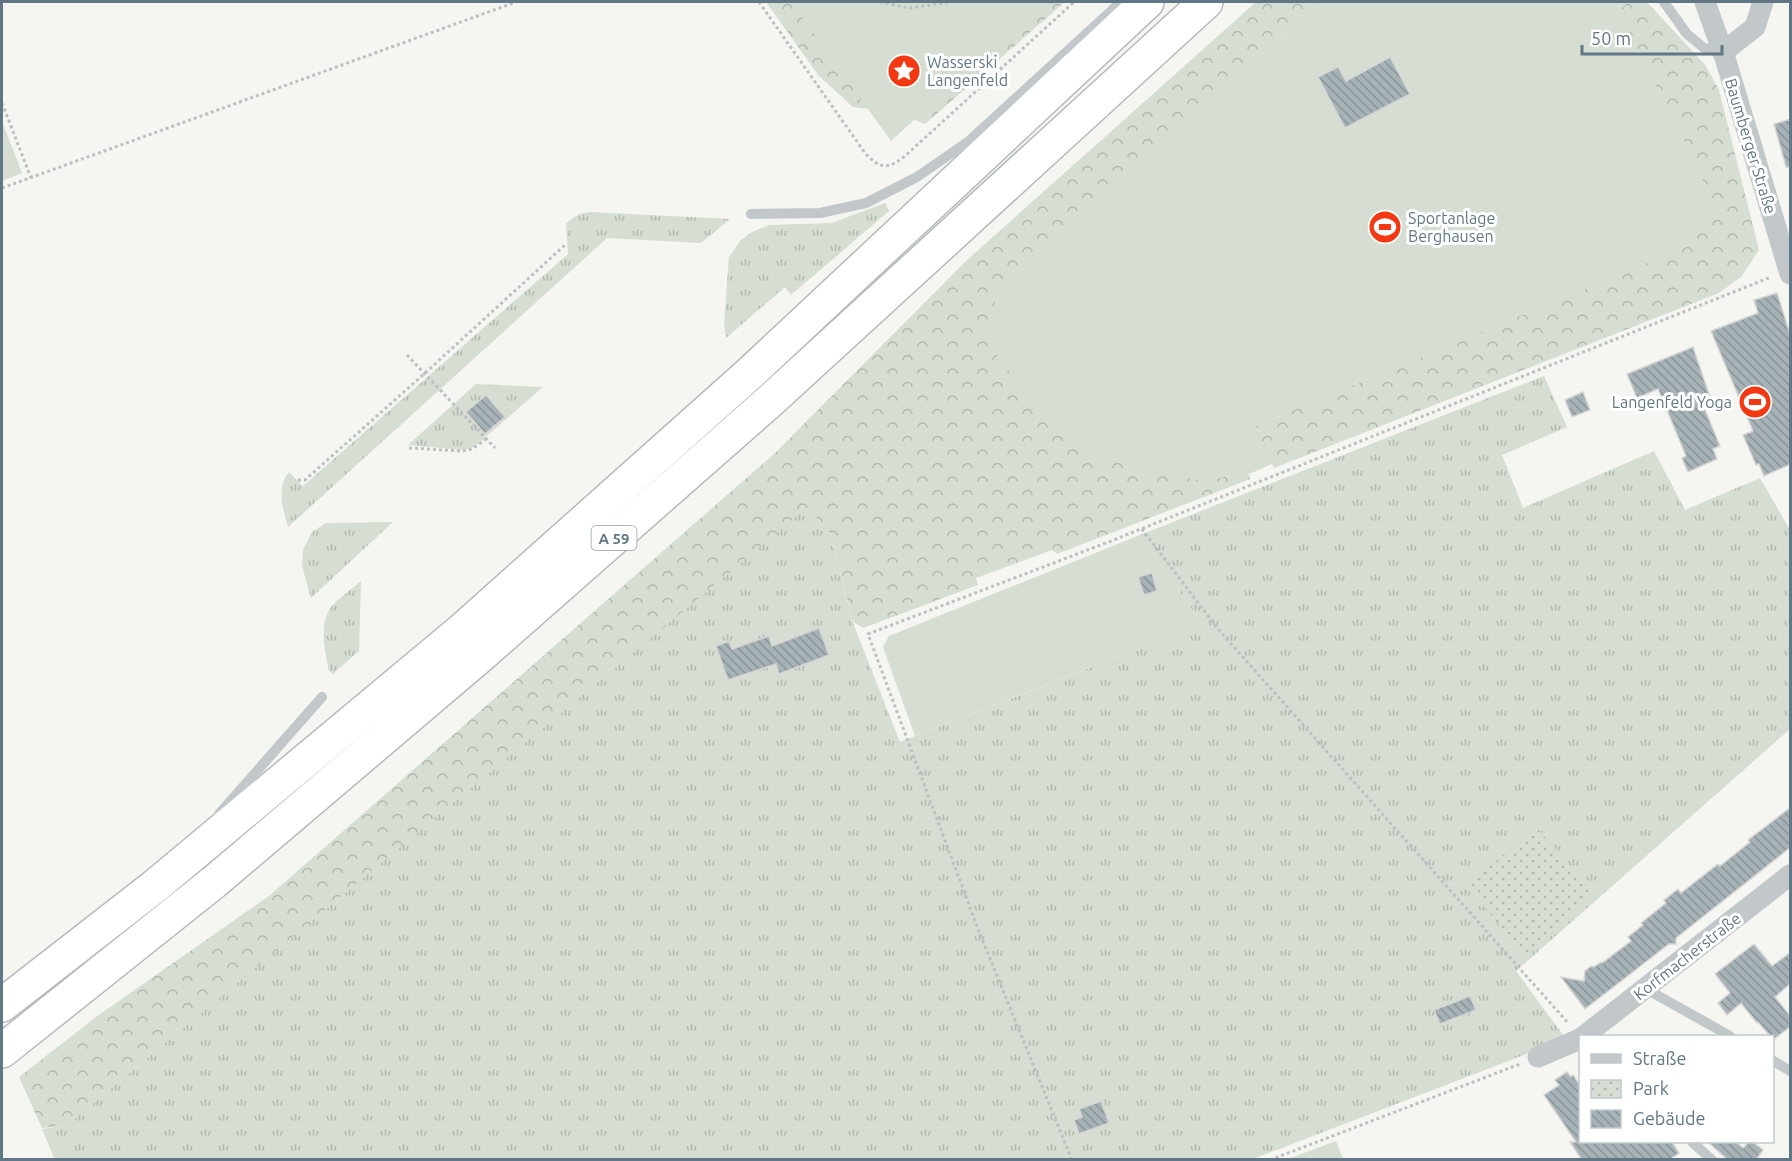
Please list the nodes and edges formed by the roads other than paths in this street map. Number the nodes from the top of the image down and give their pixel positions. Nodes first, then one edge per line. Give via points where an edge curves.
1 (1121, 2) edge
2 (1147, 2) edge
3 (1206, 2) edge
4 (1664, 2) edge
5 (1705, 2) edge
6 (1763, 2) edge
7 (1722, 52) junction
8 (751, 214) dead end
9 (1790, 272) edge
10 (322, 697) dead end
11 (1791, 875) edge
12 (155, 886) junction
13 (1646, 989) junction
14 (2, 1005) edge
15 (1579, 1034) edge
16 (1728, 1035) edge
17 (2, 1052) edge
18 (1538, 1057) road end
19 (1774, 1061) edge
20 (1791, 1071) edge
21 (1693, 1143) edge
22 (1712, 1160) edge

1 - 8 lane via 969,141 917,177 866,203 820,213
2 - 12 highway, A 59 via 749,374 506,591
3 - 17 highway, A 59 via 771,400 479,657 214,882
4 - 7 lane via 1687,34 1704,48
5 - 7 street, Baumberger Straße
6 - 7 street via 1755,27
7 - 9 street, Baumberger Straße
10 - 12 lane
11 - 13 street, Korfmacherstraße
12 - 14 highway, A 59
13 - 15 street, Korfmacherstraße
13 - 16 lane
15 - 18 street, Korfmacherstraße
19 - 20 lane
21 - 22 lane

